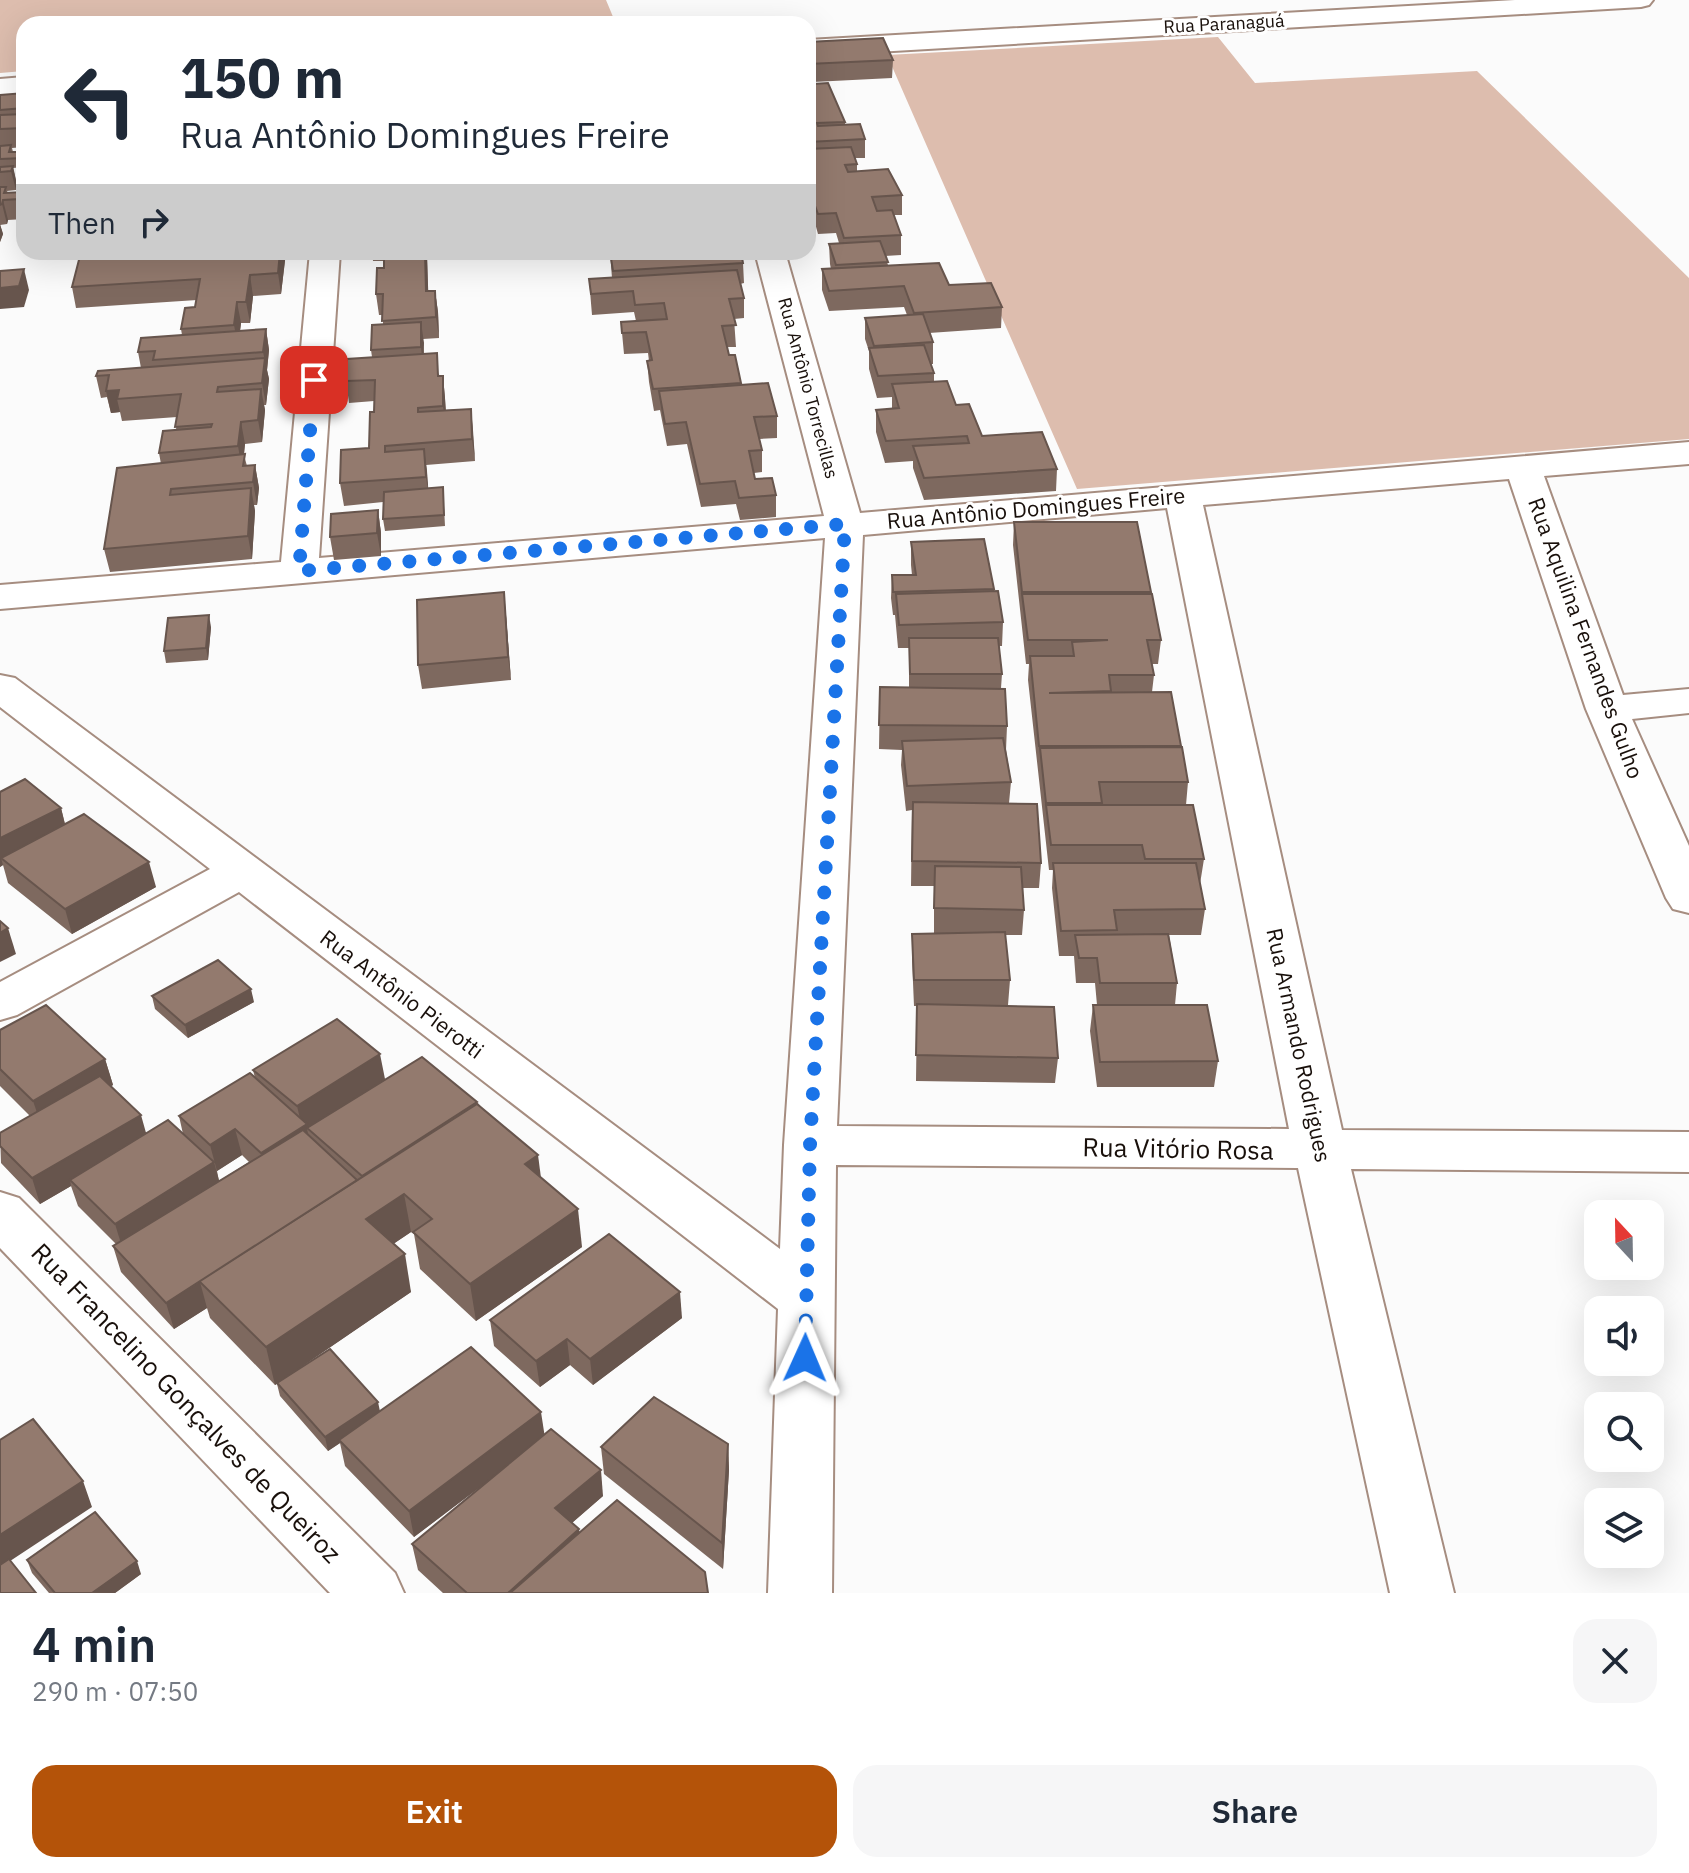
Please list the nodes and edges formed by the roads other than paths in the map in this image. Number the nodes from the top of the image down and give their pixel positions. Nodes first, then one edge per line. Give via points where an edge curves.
1 (1641, 0) edge
2 (1454, 5) edge
3 (816, 47) edge
4 (324, 260) edge
5 (772, 260) edge
6 (1689, 453) edge
7 (1522, 466) junction
8 (1183, 495) junction
9 (845, 524) junction
10 (299, 571) junction
11 (0, 597) edge
12 (0, 687) edge
13 (1689, 701) edge
14 (1607, 709) junction
15 (241, 872) junction
16 (1689, 898) edge
17 (0, 1003) edge
18 (810, 1145) junction
19 (1320, 1150) junction
20 (1689, 1152) edge
21 (0, 1213) edge
22 (806, 1299) junction
23 (372, 1593) edge
24 (800, 1593) edge
25 (1422, 1593) edge

1 - 2 street, Rua Paranaguá
2 - 3 street, Rua Paranaguá
4 - 10 street
5 - 9 street, Rua Antônio Torrecillas
6 - 7 street, Rua Antônio Domingues Freire
7 - 8 street, Rua Antônio Domingues Freire
7 - 14 street, Rua Aquilina Fernandes Gulho
8 - 9 street, Rua Antônio Domingues Freire
8 - 19 street, Rua Armando Rodrigues
9 - 10 street, Rua Antônio Domingues Freire
9 - 18 street, Rua Antônio Torrecillas
10 - 11 street, Rua Antônio Domingues Freire
12 - 15 street, Rua Antônio Pierotti
13 - 14 street
14 - 16 street, Rua Aquilina Fernandes Gulho
15 - 17 street
15 - 22 street, Rua Antônio Pierotti
18 - 19 street, Rua Vitório Rosa
18 - 22 street, Rua Antônio Torrecillas
19 - 20 street, Rua Vitório Rosa
19 - 25 street, Rua Armando Rodrigues
21 - 23 street, Rua Francelino Gonçalves de Queiroz
22 - 24 street, Rua Antônio Torrecillas

